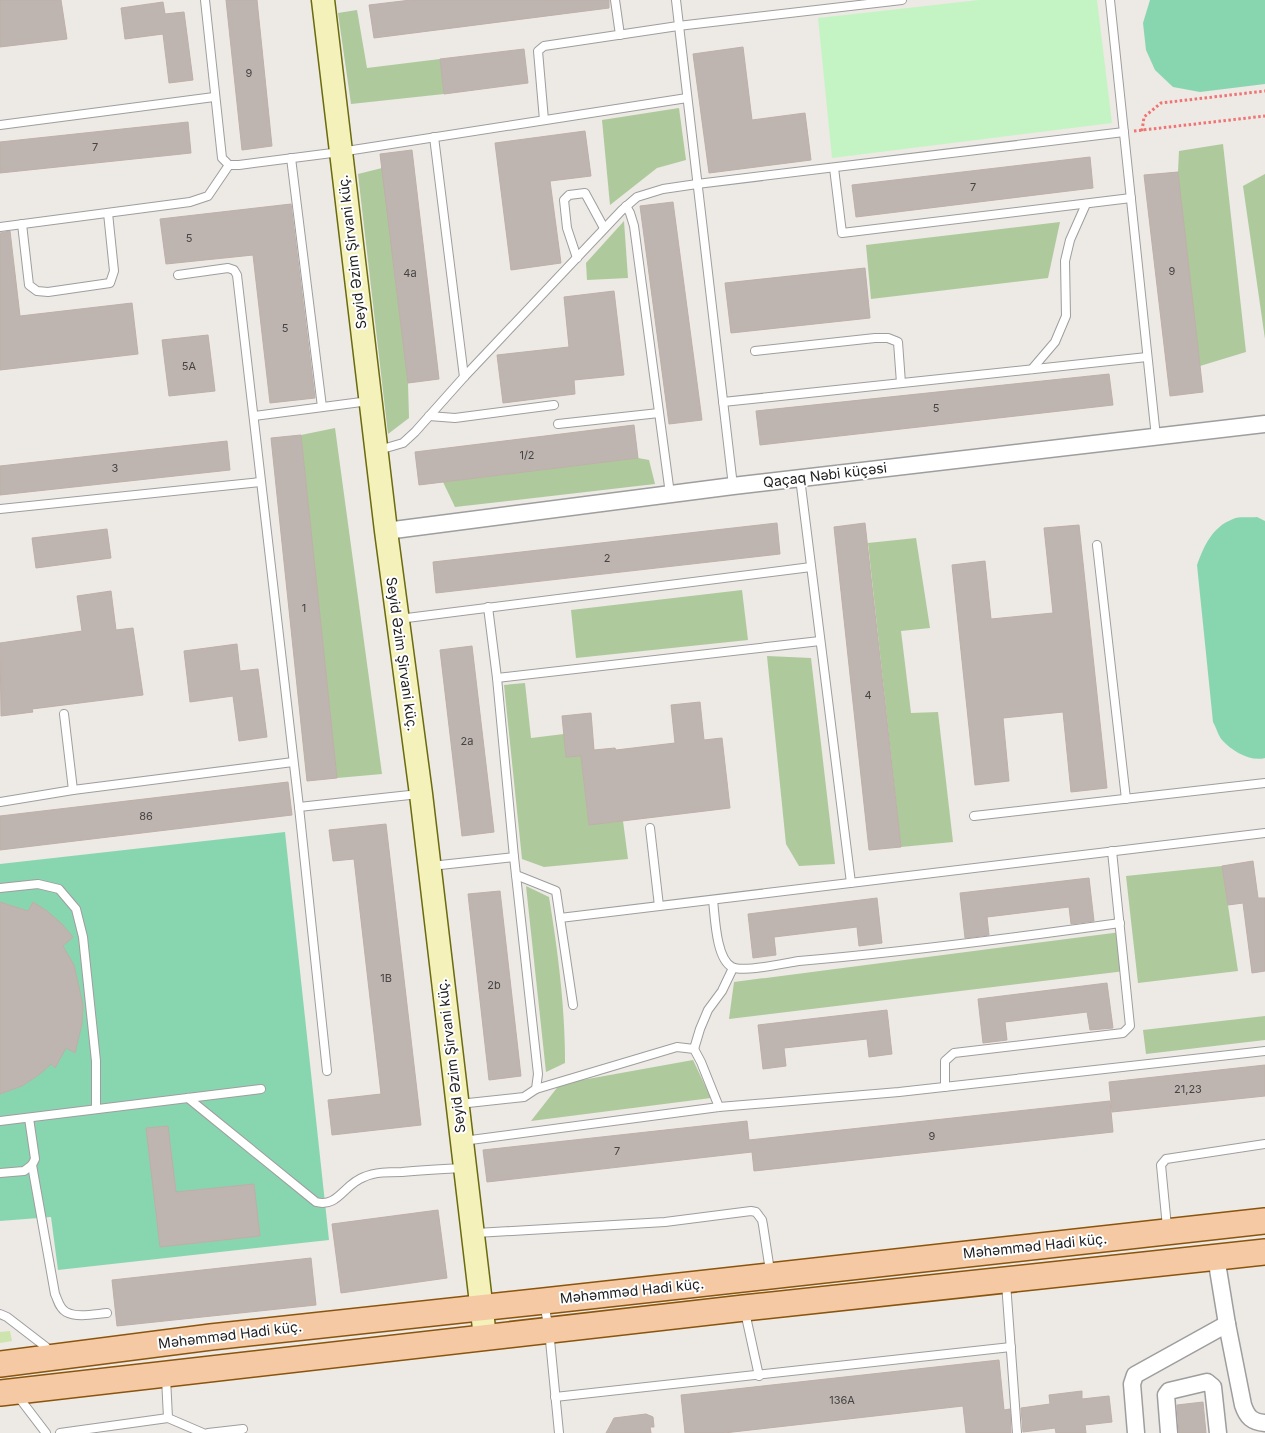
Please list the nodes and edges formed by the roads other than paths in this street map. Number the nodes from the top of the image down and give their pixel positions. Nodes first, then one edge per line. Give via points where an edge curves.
1 (204, 0) edge
2 (325, 0) edge
3 (615, 0) edge
4 (676, 0) edge
5 (902, 0) edge
6 (1110, 0) edge
7 (678, 26) junction
8 (620, 35) junction
9 (214, 97) junction
10 (687, 98) junction
11 (544, 120) junction
12 (0, 124) edge
13 (1124, 132) junction
14 (434, 137) junction
15 (340, 152) junction
16 (291, 158) junction
17 (229, 165) junction
18 (834, 168) junction
19 (697, 184) junction
20 (1130, 198) junction
21 (1086, 204) junction
22 (626, 206) junction
23 (108, 213) junction
24 (22, 224) junction
25 (0, 227) edge
26 (604, 228) junction
27 (576, 258) junction
28 (178, 274) dead end
29 (755, 351) dead end
30 (1148, 357) junction
31 (1032, 369) junction
32 (464, 377) junction
33 (901, 383) junction
34 (370, 401) junction
35 (723, 402) junction
36 (554, 405) dead end
37 (322, 407) junction
38 (659, 413) junction
39 (254, 416) junction
40 (429, 416) junction
41 (558, 424) dead end
42 (1265, 424) edge
43 (1156, 437) junction
44 (377, 451) junction
45 (800, 478) junction
46 (260, 482) junction
47 (732, 486) junction
48 (670, 494) junction
49 (0, 509) edge
50 (386, 530) junction
51 (1097, 545) dead end
52 (811, 567) junction
53 (488, 607) junction
54 (398, 619) junction
55 (820, 641) junction
56 (498, 678) junction
57 (64, 714) dead end
58 (294, 762) junction
59 (1265, 783) edge
60 (73, 790) junction
61 (421, 794) junction
62 (1126, 799) junction
63 (0, 802) edge
64 (299, 807) junction
65 (974, 816) dead end
66 (650, 828) dead end
67 (1265, 833) edge
68 (1112, 852) junction
69 (514, 857) junction
70 (429, 866) junction
71 (516, 875) junction
72 (851, 883) junction
73 (0, 888) edge
74 (713, 900) junction
75 (659, 906) junction
76 (560, 918) junction
77 (1120, 923) junction
78 (733, 968) junction
79 (573, 1006) dead end
80 (694, 1049) junction
81 (1265, 1051) edge
82 (327, 1071) dead end
83 (945, 1087) junction
84 (261, 1089) dead end
85 (536, 1089) junction
86 (188, 1098) junction
87 (457, 1104) junction
88 (719, 1107) junction
89 (96, 1109) junction
90 (29, 1118) junction
91 (0, 1121) edge
92 (461, 1141) junction
93 (1265, 1144) edge
94 (32, 1165) junction
95 (465, 1168) junction
96 (0, 1173) edge
97 (1265, 1220) edge
98 (1168, 1232) junction
99 (473, 1233) junction
100 (1265, 1252) edge
101 (1216, 1257) junction
102 (771, 1276) junction
103 (1006, 1279) junction
104 (544, 1301) junction
105 (482, 1308) junction
106 (744, 1308) junction
107 (0, 1314) edge
108 (107, 1314) dead end
109 (1227, 1324) junction
110 (549, 1330) junction
111 (211, 1337) junction
112 (485, 1337) junction
113 (46, 1347) junction
114 (1011, 1347) junction
115 (0, 1352) edge
116 (0, 1364) edge
117 (166, 1374) junction
118 (759, 1376) junction
119 (4, 1393) edge
120 (555, 1397) junction
121 (168, 1418) junction
122 (1265, 1423) edge
123 (243, 1429) dead end
124 (46, 1433) edge
125 (60, 1433) edge
126 (204, 1433) edge
127 (208, 1433) edge
128 (558, 1433) edge
129 (1017, 1433) edge
130 (1136, 1433) edge
131 (1168, 1433) edge
132 (1218, 1433) edge

1 - 9 lane
2 - 15 main road, Seyid Əzim Şirvani küç.
3 - 8 lane
4 - 7 lane
5 - 7 lane
6 - 13 lane
7 - 8 lane
7 - 10 lane
8 - 11 lane via 544,46 538,51
9 - 12 lane
9 - 17 lane via 222,158
10 - 11 lane
10 - 19 lane
11 - 14 lane
13 - 18 lane
13 - 20 lane
14 - 15 lane
14 - 32 lane
15 - 16 lane
15 - 34 main road, Seyid Əzim Şirvani küç.
16 - 17 lane
16 - 37 lane
17 - 23 lane via 208,196 190,202
18 - 19 lane
18 - 21 lane via 842,233
19 - 22 lane via 663,189 637,198
19 - 35 lane
20 - 21 lane
20 - 30 lane
21 - 31 lane via 1070,240 1065,262 1066,316 1055,342
22 - 26 lane
22 - 38 lane via 634,226
23 - 24 lane
23 - 24 lane via 114,271 110,283 48,292 37,291 29,285
24 - 25 lane
26 - 27 lane
26 - 27 lane via 585,193 570,195 564,200 567,228
27 - 32 lane
28 - 39 lane via 228,268 237,275
29 - 33 lane via 888,338 898,342
30 - 31 lane
30 - 43 lane
31 - 33 lane
32 - 40 lane
33 - 35 lane
34 - 37 lane
34 - 44 main road, Seyid Əzim Şirvani küç.
35 - 47 lane
36 - 40 lane via 455,418
37 - 39 lane
38 - 41 lane
38 - 48 lane
39 - 46 lane
40 - 44 lane via 402,443
42 - 43 street, Qaçaq Nəbi küçəsi
43 - 45 street, Qaçaq Nəbi küçəsi
44 - 50 main road, Seyid Əzim Şirvani küç.
45 - 47 street, Qaçaq Nəbi küçəsi
45 - 52 lane
46 - 49 lane
46 - 58 lane
47 - 48 street, Qaçaq Nəbi küçəsi
48 - 50 street, Qaçaq Nəbi küçəsi
50 - 54 main road, Seyid Əzim Şirvani küç.
51 - 62 lane
52 - 53 lane
52 - 55 lane
53 - 54 lane
53 - 56 lane
54 - 61 main road, Seyid Əzim Şirvani küç.
55 - 56 lane
55 - 72 lane
56 - 69 lane
57 - 60 lane
58 - 60 lane
58 - 64 lane
59 - 62 lane
60 - 63 lane
61 - 64 lane
61 - 70 main road, Seyid Əzim Şirvani küç.
62 - 65 lane
64 - 82 lane
66 - 75 lane
67 - 68 lane
68 - 72 lane
68 - 77 lane
69 - 70 lane
69 - 71 lane
70 - 87 main road, Seyid Əzim Şirvani küç.
71 - 76 lane via 556,892
71 - 85 lane via 538,1074
72 - 74 lane
73 - 89 lane via 38,884 59,889 76,909 83,937 96,1061
74 - 75 lane
74 - 78 lane via 720,947 725,962
75 - 76 lane
76 - 79 lane
77 - 78 lane via 885,954
77 - 83 lane via 1130,1026 1123,1033 954,1053 945,1061
78 - 80 lane via 708,1010
80 - 85 lane via 678,1047
80 - 88 lane
81 - 83 lane
83 - 88 lane
84 - 86 lane
85 - 87 lane via 524,1097
86 - 89 lane
86 - 95 lane via 316,1202 333,1202 363,1176
87 - 92 main road, Seyid Əzim Şirvani küç.
88 - 92 lane
89 - 90 lane
90 - 91 lane
90 - 94 lane via 35,1159
92 - 95 main road, Seyid Əzim Şirvani küç.
93 - 98 lane via 1166,1159 1161,1165
94 - 96 lane via 24,1171
94 - 108 lane via 55,1294 60,1306 65,1312 78,1315
95 - 99 main road, Seyid Əzim Şirvani küç.
97 - 98 main road, Məhəmməd Hadi küç.
98 - 102 main road, Məhəmməd Hadi küç.
99 - 102 lane via 665,1222 756,1212 762,1220
99 - 105 main road, Seyid Əzim Şirvani küç.
100 - 101 main road, Məhəmməd Hadi küç.
101 - 103 main road, Məhəmməd Hadi küç.
101 - 109 street
102 - 104 main road, Məhəmməd Hadi küç.
103 - 106 main road, Məhəmməd Hadi küç.
103 - 114 lane
104 - 105 main road, Məhəmməd Hadi küç.
104 - 110 lane
105 - 111 main road, Məhəmməd Hadi küç.
105 - 112 main road, Seyid Əzim Şirvani küç.
106 - 110 main road, Məhəmməd Hadi küç.
106 - 118 lane
107 - 113 lane
109 - 122 street via 1245,1411 1254,1422
109 - 130 street via 1135,1375 1132,1384
110 - 112 main road, Məhəmməd Hadi küç.
110 - 120 lane
111 - 113 main road via 151,1335
111 - 116 main road, Məhəmməd Hadi küç.
112 - 117 main road, Məhəmməd Hadi küç.
113 - 115 main road
114 - 118 lane
114 - 129 lane
117 - 119 main road, Məhəmməd Hadi küç.
117 - 121 lane
118 - 120 lane
119 - 124 lane
120 - 128 lane
121 - 125 lane
121 - 126 lane
123 - 127 lane
131 - 132 street via 1166,1395 1169,1391 1207,1382 1213,1387

